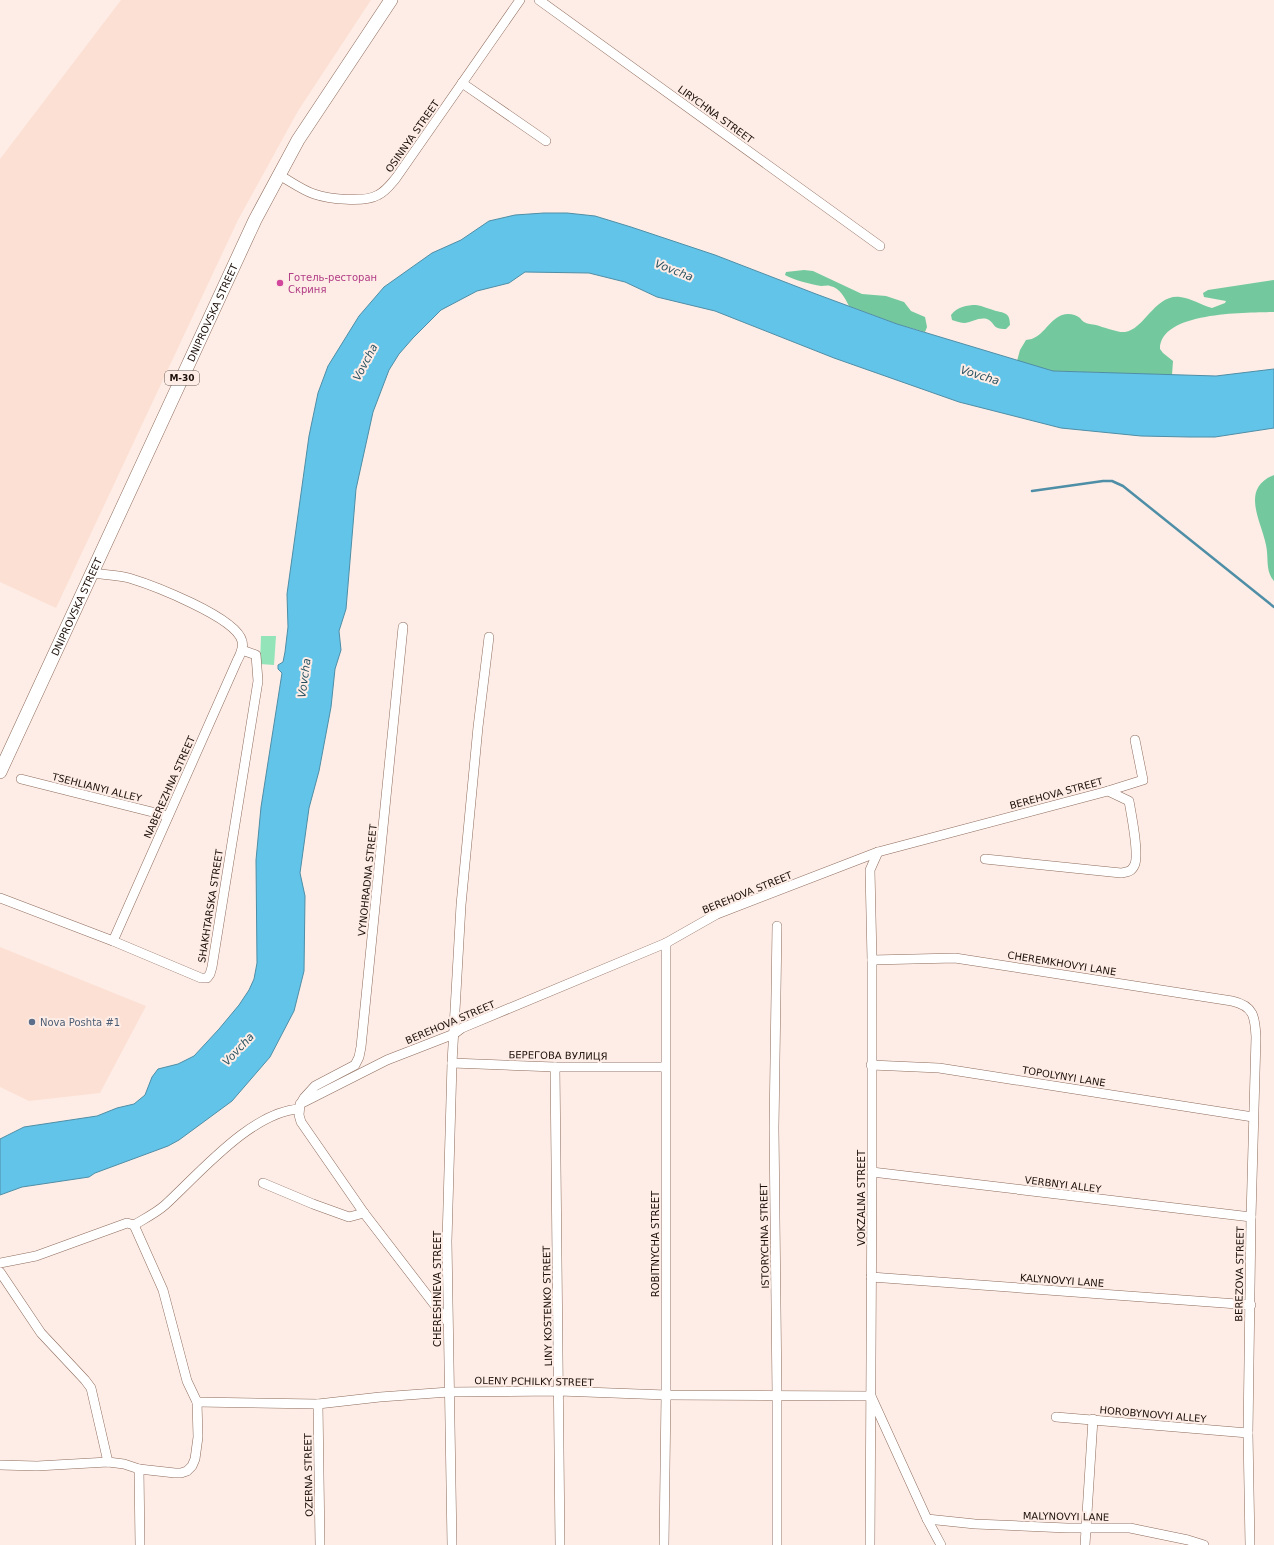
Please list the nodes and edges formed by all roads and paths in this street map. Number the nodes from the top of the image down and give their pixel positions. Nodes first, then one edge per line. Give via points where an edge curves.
1 (391, 0) edge
2 (520, 0) edge
3 (539, 0) edge
4 (462, 83) junction
5 (546, 141) dead end
6 (279, 175) junction
7 (880, 246) dead end
8 (93, 573) junction
9 (403, 627) dead end
10 (489, 637) dead end
11 (242, 650) junction
12 (1135, 740) dead end
13 (0, 772) edge
14 (21, 779) dead end
15 (1108, 791) junction
16 (168, 816) junction
17 (878, 852) junction
18 (985, 859) dead end
19 (0, 898) edge
20 (777, 926) dead end
21 (113, 941) junction
22 (666, 943) junction
23 (872, 960) junction
24 (1247, 1007) joint
25 (454, 1034) junction
26 (452, 1062) junction
27 (871, 1065) junction
28 (556, 1067) junction
29 (665, 1067) junction
30 (300, 1107) junction
31 (1253, 1117) junction
32 (872, 1172) junction
33 (263, 1182) dead end
34 (364, 1213) junction
35 (1251, 1217) junction
36 (134, 1225) junction
37 (0, 1263) edge
38 (0, 1272) edge
39 (871, 1277) junction
40 (1250, 1304) junction
41 (447, 1321) junction
42 (449, 1392) junction
43 (559, 1392) junction
44 (666, 1395) junction
45 (777, 1395) junction
46 (871, 1396) junction
47 (197, 1402) junction
48 (318, 1404) junction
49 (1056, 1417) dead end
50 (1093, 1419) junction
51 (1248, 1433) junction
52 (108, 1462) junction
53 (0, 1465) edge
54 (139, 1469) junction
55 (927, 1519) junction
56 (1086, 1528) junction
57 (140, 1545) edge
58 (320, 1545) edge
59 (452, 1545) edge
60 (560, 1545) edge
61 (664, 1545) edge
62 (777, 1545) edge
63 (870, 1545) edge
64 (941, 1545) edge
65 (1085, 1545) edge
66 (1204, 1545) edge
67 (1250, 1545) edge

1 - 6 highway, DNIPROVSKA STREET / М-30 via 319,106
2 - 4 street, OSINNYA STREET
3 - 7 street, LIRYCHNA STREET
4 - 5 street
4 - 6 street, OSINNYA STREET via 396,178 386,190 376,196 361,199 322,196
6 - 8 highway, DNIPROVSKA STREET / М-30 via 238,255
8 - 11 street, NABEREZHNA STREET via 129,578 202,607 230,625 242,640
8 - 13 highway, DNIPROVSKA STREET / М-30
9 - 30 street, VYNOHRADNA STREET via 359,1057 355,1065 315,1086
10 - 25 street via 462,897
11 - 16 street, NABEREZHNA STREET
11 - 21 street, SHAKHTARSKA STREET via 256,655 258,681 210,974 207,978 201,978
12 - 15 street, BEREHOVA STREET via 1143,780
14 - 16 street, TSEHLIANYI ALLEY
15 - 17 street, BEREHOVA STREET
15 - 18 street via 1129,801 1136,846 1135,865 1130,872
16 - 21 street, NABEREZHNA STREET
17 - 22 street, BEREHOVA STREET via 717,914
17 - 23 street, VOKZALNA STREET via 870,870
19 - 21 street, SHAKHTARSKA STREET
20 - 45 street, ISTORYCHNA STREET via 774,1128
22 - 25 street, BEREHOVA STREET via 462,1028
22 - 29 street, ROBITNYCHA STREET
23 - 24 street, CHEREMKHOVYI LANE via 955,958 1232,1001
23 - 27 street, VOKZALNA STREET
24 - 31 street, BEREZOVA STREET via 1253,1013 1255,1022
25 - 26 street, CHERESHNEVA STREET
25 - 30 street, BEREHOVA STREET via 387,1060
26 - 28 street, БЕРЕГОВА ВУЛИЦЯ
26 - 41 street, CHERESHNEVA STREET via 448,1150
27 - 31 street, TOPOLYNYI LANE via 939,1068
27 - 32 street, VOKZALNA STREET
28 - 29 street, БЕРЕГОВА ВУЛИЦЯ
28 - 43 street, LINY KOSTENKO STREET
29 - 44 street, ROBITNYCHA STREET
30 - 34 street via 301,1122
30 - 36 street, BEREHOVA STREET via 256,1124 202,1168 163,1206
31 - 35 street, BEREZOVA STREET
32 - 35 street, VERBNYI ALLEY
32 - 39 street, VOKZALNA STREET
33 - 34 street via 349,1217
34 - 41 street
35 - 40 street, BEREZOVA STREET
36 - 37 street via 127,1223 36,1256
36 - 47 street via 163,1290 187,1381
38 - 52 street via 42,1333 91,1388
39 - 40 street, KALYNOVYI LANE
39 - 46 street, VOKZALNA STREET
40 - 51 street, BEREZOVA STREET
41 - 42 street, CHERESHNEVA STREET
42 - 43 street, OLENY PCHILKY STREET
42 - 48 street, OLENY PCHILKY STREET
42 - 59 street, CHERESHNEVA STREET
43 - 44 street, OLENY PCHILKY STREET
43 - 60 street, LINY KOSTENKO STREET
44 - 45 street, OLENY PCHILKY STREET
44 - 61 street, ROBITNYCHA STREET
45 - 46 street, OLENY PCHILKY STREET
45 - 62 street, ISTORYCHNA STREET
46 - 55 street
46 - 63 street, VOKZALNA STREET
47 - 48 street, OLENY PCHILKY STREET
47 - 54 street via 198,1448 192,1466 181,1473
48 - 58 street, OZERNA STREET
49 - 50 street, HOROBYNOVYI ALLEY
50 - 51 street, HOROBYNOVYI ALLEY
50 - 56 street
51 - 67 street, BEREZOVA STREET
52 - 53 street via 37,1466
52 - 54 street
54 - 57 street
55 - 56 street, MALYNOVYI LANE via 975,1524
55 - 64 street
56 - 65 street
56 - 66 street, MALYNOVYI LANE via 1130,1528

